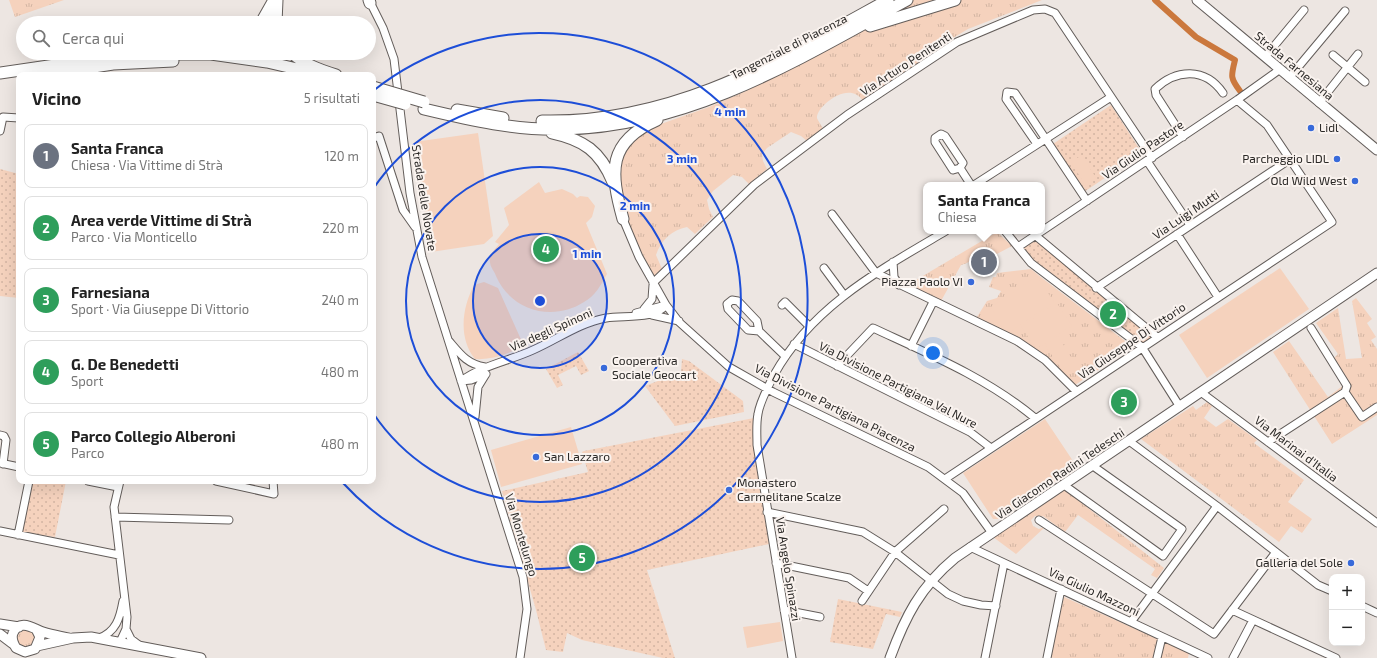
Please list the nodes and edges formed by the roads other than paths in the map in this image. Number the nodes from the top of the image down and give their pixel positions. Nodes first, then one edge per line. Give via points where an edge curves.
1 (276, 0) edge
2 (873, 0) edge
3 (888, 0) edge
4 (907, 0) edge
5 (955, 0) edge
6 (1197, 0) edge
7 (369, 1) edge
8 (1304, 10) dead end
9 (1345, 11) dead end
10 (266, 16) edge
11 (276, 16) edge
12 (848, 27) junction
13 (1358, 54) dead end
14 (1333, 55) dead end
15 (1265, 57) junction
16 (89, 60) edge
17 (253, 60) edge
18 (301, 60) edge
19 (1348, 67) junction
20 (1279, 70) junction
21 (58, 72) edge
22 (279, 72) edge
23 (310, 72) edge
24 (327, 72) edge
25 (0, 73) edge
26 (16, 78) edge
27 (1289, 78) junction
28 (0, 80) edge
29 (1365, 82) dead end
30 (376, 88) edge
31 (1223, 93) dead end
32 (376, 96) edge
33 (1111, 97) junction
34 (1237, 100) junction
35 (1319, 103) junction
36 (424, 106) junction
37 (679, 110) junction
38 (16, 118) edge
39 (524, 128) junction
40 (0, 132) edge
41 (376, 137) edge
42 (1183, 137) junction
43 (1045, 139) junction
44 (1037, 144) junction
45 (1377, 150) edge
46 (1149, 159) junction
47 (1289, 160) junction
48 (960, 168) junction
49 (971, 182) edge
50 (978, 182) edge
51 (614, 186) junction
52 (1087, 202) junction
53 (832, 214) dead end
54 (622, 219) joint
55 (1190, 225) junction
56 (416, 229) junction
57 (1045, 230) edge
58 (941, 234) edge
59 (1007, 234) edge
60 (1039, 234) edge
61 (1177, 234) junction
62 (1036, 236) junction
63 (1018, 247) junction
64 (893, 262) junction
65 (824, 268) dead end
66 (876, 273) junction
67 (1377, 273) edge
68 (653, 283) junction
69 (899, 285) junction
70 (1096, 288) junction
71 (844, 295) junction
72 (1218, 297) junction
73 (933, 302) junction
74 (666, 305) junction
75 (782, 305) dead end
76 (642, 311) junction
77 (630, 315) junction
78 (650, 315) junction
79 (679, 322) junction
80 (809, 326) junction
81 (1311, 328) dead end
82 (759, 331) junction
83 (446, 337) junction
84 (1157, 337) junction
85 (794, 344) junction
86 (911, 346) junction
87 (1142, 347) junction
88 (785, 356) junction
89 (837, 366) junction
90 (485, 371) junction
91 (461, 381) junction
92 (767, 389) junction
93 (1076, 391) junction
94 (1345, 392) junction
95 (1202, 393) junction
96 (1180, 407) junction
97 (1377, 407) edge
98 (1035, 418) junction
99 (474, 421) junction
100 (0, 435) edge
101 (1129, 441) junction
102 (1268, 442) junction
103 (991, 448) junction
104 (1, 464) edge
105 (16, 466) edge
106 (1093, 466) junction
107 (945, 479) junction
108 (28, 484) edge
109 (119, 484) edge
110 (229, 484) edge
111 (273, 484) edge
112 (1064, 485) junction
113 (1217, 506) junction
114 (944, 509) dead end
115 (768, 512) junction
116 (116, 517) junction
117 (229, 520) dead end
118 (1039, 520) dead end
119 (1377, 523) edge
120 (0, 531) edge
121 (992, 533) junction
122 (18, 535) junction
123 (1173, 541) junction
124 (970, 547) junction
125 (1185, 549) junction
126 (895, 552) junction
127 (1276, 552) junction
128 (119, 555) junction
129 (1004, 562) junction
130 (776, 563) junction
131 (932, 581) junction
132 (1061, 589) junction
133 (1329, 590) edge
134 (868, 591) junction
135 (1152, 593) junction
136 (124, 597) junction
137 (862, 601) dead end
138 (996, 606) junction
139 (1365, 607) edge
140 (784, 610) junction
141 (1232, 610) junction
142 (1377, 613) edge
143 (820, 617) dead end
144 (1253, 620) junction
145 (1131, 622) junction
146 (0, 624) edge
147 (19, 627) junction
148 (36, 629) junction
149 (126, 629) junction
150 (0, 634) edge
151 (1162, 637) junction
152 (73, 638) junction
153 (98, 638) junction
154 (120, 642) junction
155 (145, 647) junction
156 (18, 651) edge
157 (33, 652) edge
158 (791, 657) edge
159 (201, 658) edge
160 (520, 658) edge
161 (799, 658) edge
162 (890, 658) edge
163 (986, 658) edge
164 (1050, 658) edge
165 (1157, 658) edge
166 (1208, 658) edge
167 (1233, 658) edge
168 (1336, 658) edge

1 - 10 highway
1 - 11 highway
2 - 12 highway
3 - 12 highway, Tangenziale di Piacenza
4 - 12 highway, Tangenziale di Piacenza
5 - 12 highway
6 - 15 main road, Strada Farnesiana
7 - 56 street, Strada delle Novate via 383,28 394,59
8 - 15 street
9 - 27 street
12 - 36 highway, Tangenziale di Piacenza via 714,89 675,103 620,116 562,122 523,120
12 - 37 highway, Tangenziale di Piacenza via 762,78
13 - 19 street
14 - 19 street
15 - 20 main road, Strada Farnesiana
16 - 25 highway
17 - 23 highway
18 - 24 highway
19 - 29 street
19 - 35 street
20 - 27 main road, Strada Farnesiana
20 - 34 street, Via Giulio Pastore
21 - 22 highway via 113,64 164,61 211,61
26 - 28 highway
27 - 35 main road, Strada Farnesiana
30 - 36 highway, Tangenziale di Piacenza, bridge
31 - 42 street via 1218,86 1202,76 1186,73 1171,77 1155,89 1156,95
32 - 36 highway, Tangenziale di Piacenza, bridge
33 - 43 street
33 - 46 street, Via Arturo Penitenti
33 - 68 street, Via Arturo Penitenti via 1055,13 1045,9 1033,10 957,42 847,115 754,185
34 - 42 street, Via Giulio Pastore
34 - 47 street via 1267,125
35 - 45 main road, Strada Farnesiana
36 - 39 highway, Tangenziale di Piacenza via 480,123
37 - 39 highway, Tangenziale di Piacenza via 622,124 592,128
37 - 51 highway via 634,133 617,158 613,173
38 - 40 street via 3,117
39 - 51 highway via 582,143 598,155 607,168
41 - 56 street via 379,136 403,210
42 - 46 street, Via Giulio Pastore
43 - 44 street
43 - 44 street via 1014,93 1007,92 1006,99
43 - 52 street
44 - 50 street
46 - 52 street, Via Giulio Pastore
46 - 55 street, Via Arturo Penitenti
47 - 55 street, Via Luigi Mutti
47 - 72 street, Via Giuseppe Di Vittorio via 1332,222
48 - 48 street via 962,163 945,136 941,134 935,138 953,170
48 - 49 street
51 - 54 highway
52 - 57 street, Via Giulio Pastore
53 - 66 street
54 - 68 street, Via Divisione Partigiana Piacenza
55 - 61 street, Via Luigi Mutti
56 - 83 street, Strada delle Novate
58 - 64 street, Via Angelo Spinazzi
59 - 63 street
60 - 62 street, Via Giulio Pastore
61 - 70 street, Via Luigi Mutti
61 - 72 street
62 - 63 street, Via Giulio Pastore
62 - 70 street
63 - 87 street via 1031,263
64 - 66 street, Via Angelo Spinazzi
64 - 69 street via 894,277
65 - 71 street
66 - 69 street
66 - 71 street, Via Angelo Spinazzi
67 - 95 main road, Via Giacomo Radini Tedeschi
68 - 74 street, Via Divisione Partigiana Piacenza
68 - 76 street via 652,299
69 - 73 street
70 - 84 street
71 - 80 street, Via Angelo Spinazzi
72 - 84 street, Via Giuseppe Di Vittorio
73 - 86 street
73 - 93 street via 1017,341 1045,360
74 - 76 street, Via degli Spinoni
74 - 78 street via 659,312
74 - 79 street, Via Divisione Partigiana Piacenza
75 - 80 street via 785,302
76 - 77 street, Via degli Spinoni
77 - 78 street, Via degli Spinoni
77 - 90 street, Via degli Spinoni via 590,322
78 - 79 street, Via degli Spinoni via 672,318
79 - 92 street, Via Divisione Partigiana Piacenza via 729,367
80 - 85 street, Via Angelo Spinazzi
81 - 94 street via 1347,386
82 - 82 street via 757,321 738,301 732,300 727,304 728,309 748,330
82 - 88 street
83 - 90 street via 463,358
83 - 91 street, Strada delle Novate
84 - 87 street, Via Giuseppe Di Vittorio
85 - 88 street, Via Angelo Spinazzi
85 - 89 street, Via Divisione Partigiana Val Nure
86 - 89 street via 873,328
86 - 98 street via 991,385
87 - 93 street, Via Giuseppe Di Vittorio
87 - 96 street
88 - 92 street, Via Angelo Spinazzi
89 - 103 street, Via Divisione Partigiana Val Nure via 970,432
90 - 91 street, Via degli Spinoni
90 - 99 street via 478,388
91 - 99 street, Strada delle Novate
92 - 107 street, Via Divisione Partigiana Piacenza via 928,468
92 - 115 street, Via Angelo Spinazzi via 758,414 757,445
93 - 98 street, Via Giuseppe Di Vittorio
94 - 97 street via 1362,417
94 - 102 street
95 - 96 main road, Via Giacomo Radini Tedeschi
95 - 102 street, Via Marinai d'Italia
96 - 101 main road, Via Giacomo Radini Tedeschi
98 - 103 street, Via Giuseppe Di Vittorio
99 - 160 street, Via Montelungo via 526,593 527,618
100 - 104 street via 6,440
101 - 106 main road, Via Giacomo Radini Tedeschi
101 - 113 street
102 - 119 street, Via Marinai d'Italia
103 - 107 street, Via Giuseppe Di Vittorio
104 - 105 street
106 - 112 main road, Via Giacomo Radini Tedeschi
106 - 123 street via 1182,529
107 - 121 street, Via Divisione Partigiana Piacenza via 962,493
108 - 122 street
109 - 116 street via 114,507
110 - 111 street via 274,494
112 - 121 main road, Via Giacomo Radini Tedeschi
112 - 123 street via 1163,556
113 - 125 street
113 - 127 street
114 - 126 street
115 - 126 street via 862,532
115 - 130 street, Via Angelo Spinazzi
116 - 117 street
116 - 128 street
118 - 135 street
120 - 122 street
121 - 124 main road, Via Giacomo Radini Tedeschi
122 - 128 street
123 - 125 street
124 - 129 street, Via Giulio Mazzoni
124 - 131 main road, Via Giacomo Radini Tedeschi
125 - 135 street
126 - 131 street
126 - 134 street
127 - 133 street via 1318,585
127 - 141 street
128 - 136 street
129 - 132 street, Via Giulio Mazzoni
129 - 138 street
130 - 134 street via 849,578
130 - 140 street, Via Angelo Spinazzi
131 - 138 street via 948,594 963,601
131 - 162 main road, Via Giacomo Radini Tedeschi via 906,617
132 - 145 street, Via Giulio Mazzoni
132 - 164 street
134 - 137 street
135 - 141 street via 1214,634
135 - 145 street
136 - 149 street
136 - 153 street via 116,627
138 - 163 street
139 - 142 street
140 - 143 street
140 - 158 street, Via Angelo Spinazzi
141 - 144 street
144 - 167 street
144 - 168 street
145 - 151 street, Via Giulio Mazzoni
146 - 147 main road
147 - 148 main road via 28,625
147 - 156 main road via 13,633
148 - 152 main road
148 - 157 main road via 40,637
149 - 154 street
149 - 155 street via 135,644
150 - 156 main road
151 - 165 street
151 - 166 street, Via Giulio Mazzoni
152 - 153 main road
152 - 157 main road
153 - 154 main road
154 - 155 main road
155 - 159 main road
156 - 157 main road
158 - 161 street

